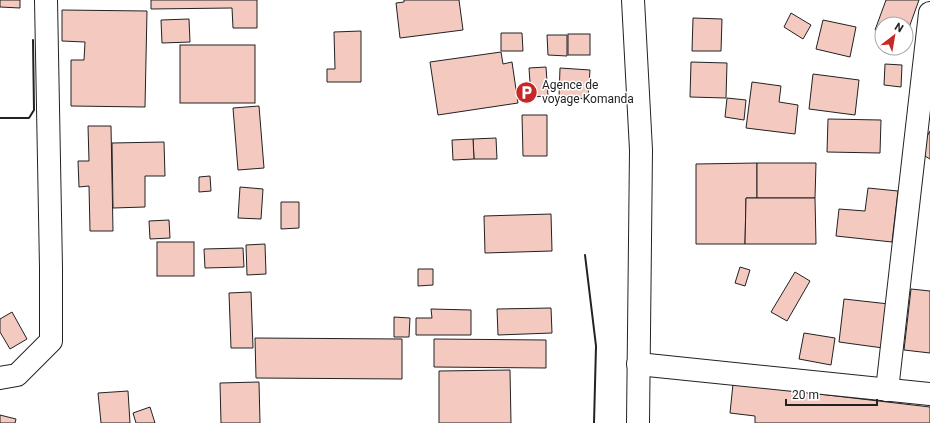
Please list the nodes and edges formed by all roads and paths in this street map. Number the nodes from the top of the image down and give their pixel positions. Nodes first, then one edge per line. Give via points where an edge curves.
1 (46, 0) edge
2 (633, 0) edge
3 (930, 13) edge
4 (638, 364) junction
5 (0, 378) edge
6 (887, 390) junction
7 (930, 394) edge
8 (638, 423) edge

1 - 5 street via 51,341 17,375
2 - 4 street via 641,150
3 - 6 street
4 - 6 street
4 - 8 street
6 - 7 street

